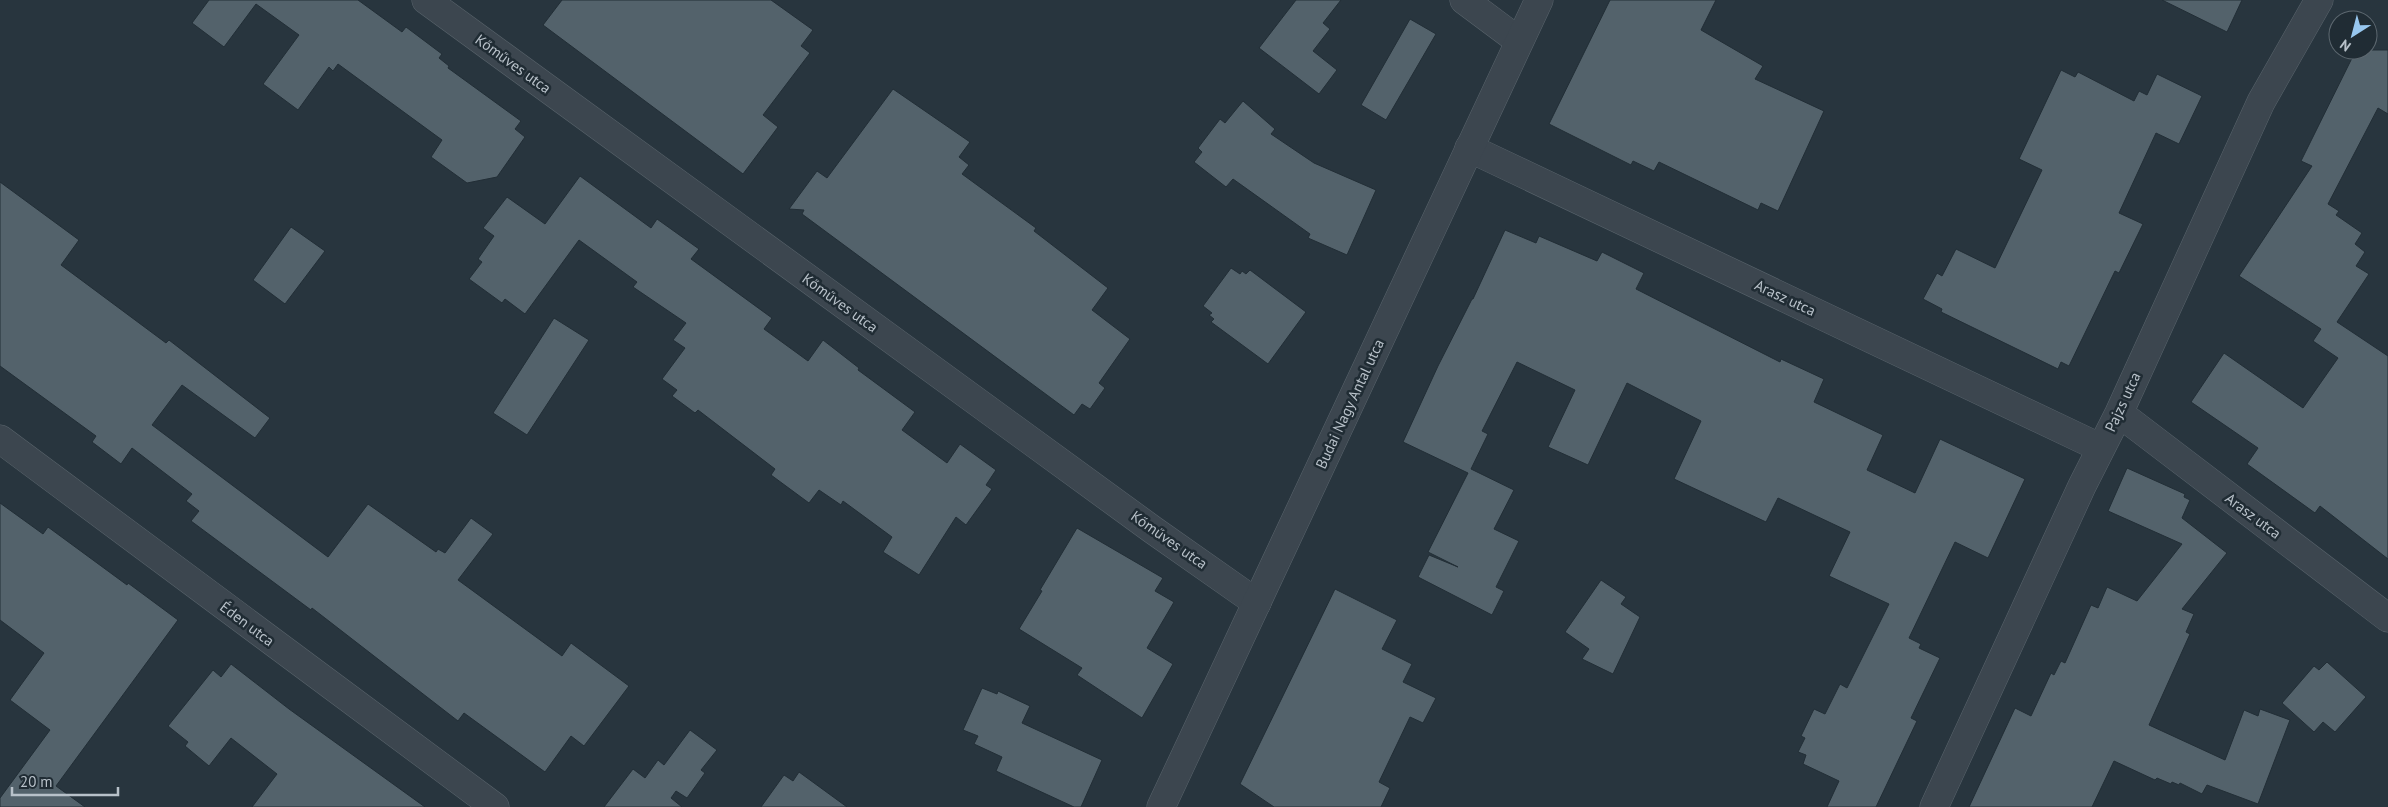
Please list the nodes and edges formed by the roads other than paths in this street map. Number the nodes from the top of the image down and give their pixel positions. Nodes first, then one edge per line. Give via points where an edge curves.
1 (426, 0) edge
2 (1464, 0) edge
3 (1539, 0) edge
4 (2319, 0) edge
5 (1519, 41) junction
6 (1469, 148) junction
7 (2119, 413) junction
8 (0, 439) edge
9 (2101, 448) junction
10 (1257, 603) junction
11 (2388, 618) edge
12 (495, 807) edge
13 (1160, 807) edge
14 (1934, 807) edge

1 - 10 street, Kőműves utca
2 - 5 street
3 - 5 street, Budai Nagy Antal utca
4 - 7 street, Pajzs utca via 2261,102
5 - 6 street, Budai Nagy Antal utca
6 - 9 street, Arasz utca
6 - 10 street, Budai Nagy Antal utca
7 - 9 street, Pajzs utca
7 - 11 street, Arasz utca
8 - 12 street, Éden utca
9 - 14 street, Pajzs utca
10 - 13 street, Budai Nagy Antal utca

